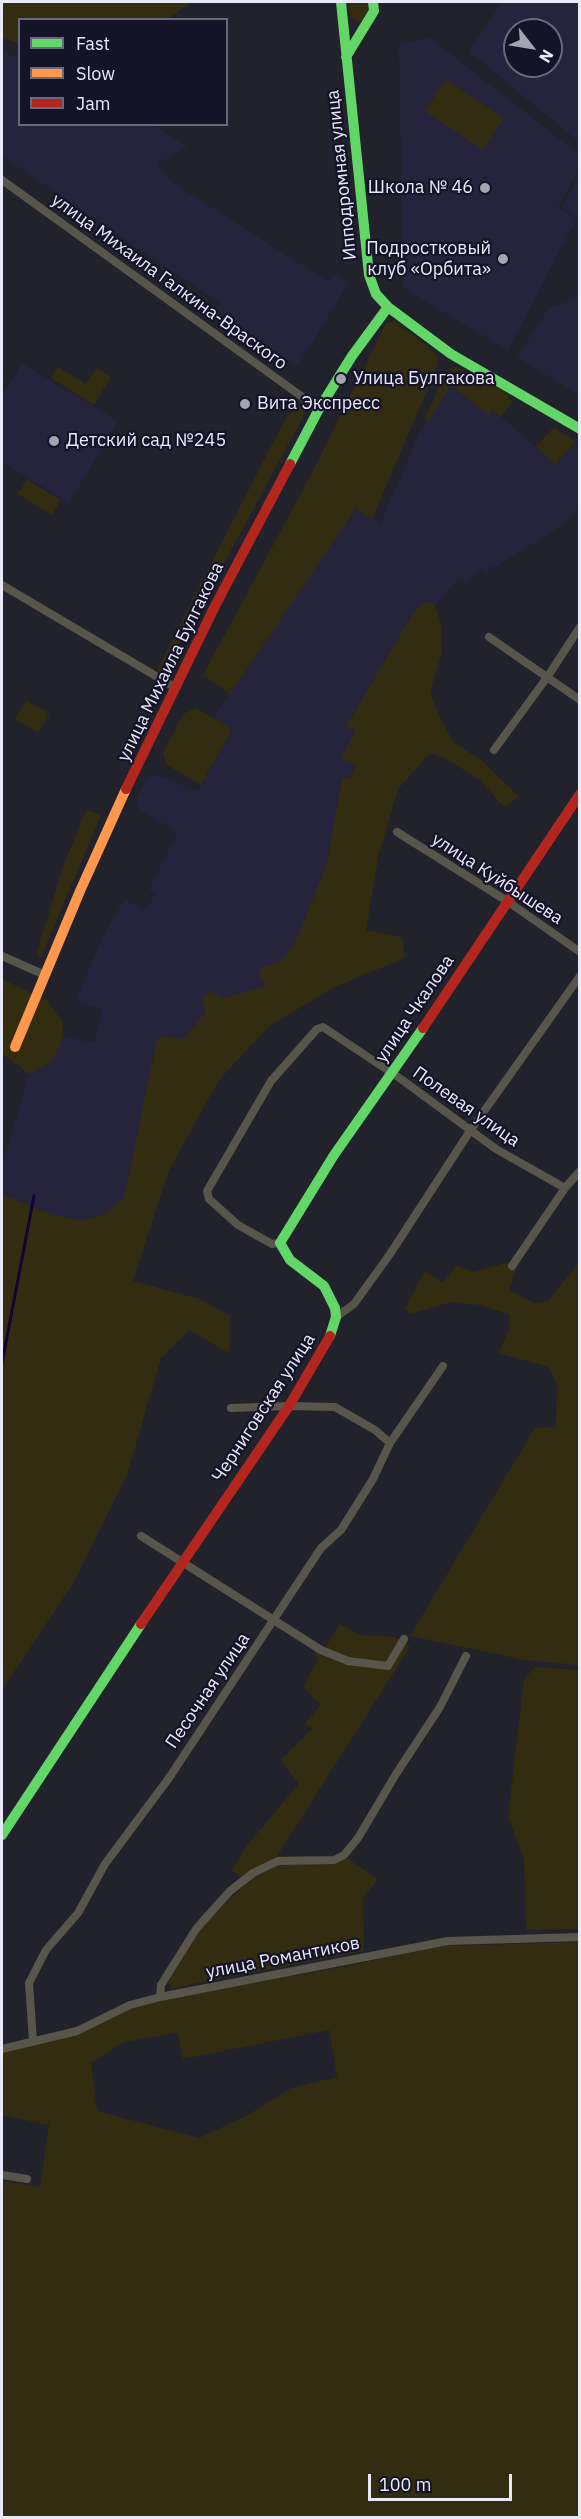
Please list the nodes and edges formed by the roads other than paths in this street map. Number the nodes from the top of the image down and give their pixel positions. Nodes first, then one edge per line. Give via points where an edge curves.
1 (341, 2) edge
2 (374, 2) edge
3 (346, 57) junction
4 (2, 180) edge
5 (388, 307) junction
6 (319, 409) junction
7 (579, 429) edge
8 (2, 585) edge
9 (579, 627) edge
10 (489, 637) dead end
11 (548, 676) junction
12 (176, 688) junction
13 (579, 700) edge
14 (494, 750) dead end
15 (579, 794) edge
16 (397, 832) dead end
17 (507, 901) junction
18 (579, 952) edge
19 (2, 956) edge
20 (45, 975) junction
21 (579, 976) edge
22 (15, 1047) dead end
23 (392, 1074) junction
24 (470, 1131) junction
25 (579, 1170) edge
26 (565, 1188) junction
27 (280, 1243) junction
28 (513, 1266) dead end
29 (336, 1317) junction
30 (443, 1366) dead end
31 (289, 1406) junction
32 (231, 1408) dead end
33 (390, 1443) junction
34 (141, 1536) dead end
35 (182, 1563) junction
36 (273, 1621) junction
37 (404, 1639) dead end
38 (466, 1656) dead end
39 (2, 1835) edge
40 (579, 1937) edge
41 (160, 1997) junction
42 (33, 2041) junction
43 (2, 2049) edge
44 (2, 2175) edge
45 (27, 2179) dead end

1 - 3 street, Ипподромная улица
2 - 3 street via 374,11
3 - 5 street, Ипподромная улица via 369,275 376,294
4 - 6 street, улица Михаила Галкина-Враского
5 - 6 street, улица Михаила Булгакова
5 - 7 street, Ипподромная улица via 450,354
6 - 12 street, улица Михаила Булгакова
8 - 12 street
9 - 11 street
10 - 11 street
11 - 13 street
11 - 14 street
12 - 20 street, улица Михаила Булгакова via 123,795
15 - 17 street, улица Чкалова
16 - 17 street, улица Куйбышева
17 - 18 street, улица Куйбышева
17 - 23 street, улица Чкалова
19 - 20 street
20 - 22 street, улица Михаила Булгакова
21 - 24 street
23 - 24 street, Полевая улица
23 - 27 street, улица Чкалова via 334,1155
23 - 27 street, Полевая улица via 323,1027 271,1081 207,1191 210,1199 238,1224 272,1244
24 - 26 street, Полевая улица
24 - 29 street via 354,1305
25 - 26 street
26 - 28 street
27 - 29 street via 291,1260 324,1286
29 - 31 street, Черниговская улица via 328,1341
30 - 33 street, Песочная улица
31 - 32 street
31 - 33 street via 335,1407
31 - 35 street, Черниговская улица
33 - 36 street, Песочная улица via 341,1530 321,1548
34 - 35 street
35 - 36 street
35 - 39 street, Черниговская улица
36 - 37 street via 321,1650 348,1660 388,1666
36 - 42 street, Песочная улица via 169,1778 105,1864 78,1912 46,1950 29,1983
38 - 41 street via 440,1707 344,1855 334,1860 278,1861 253,1873 230,1891 196,1929 160,1985
40 - 41 street, улица Романтиков via 448,1941
41 - 42 street, улица Романтиков via 130,2005 77,2031
42 - 43 street, улица Романтиков
44 - 45 street

